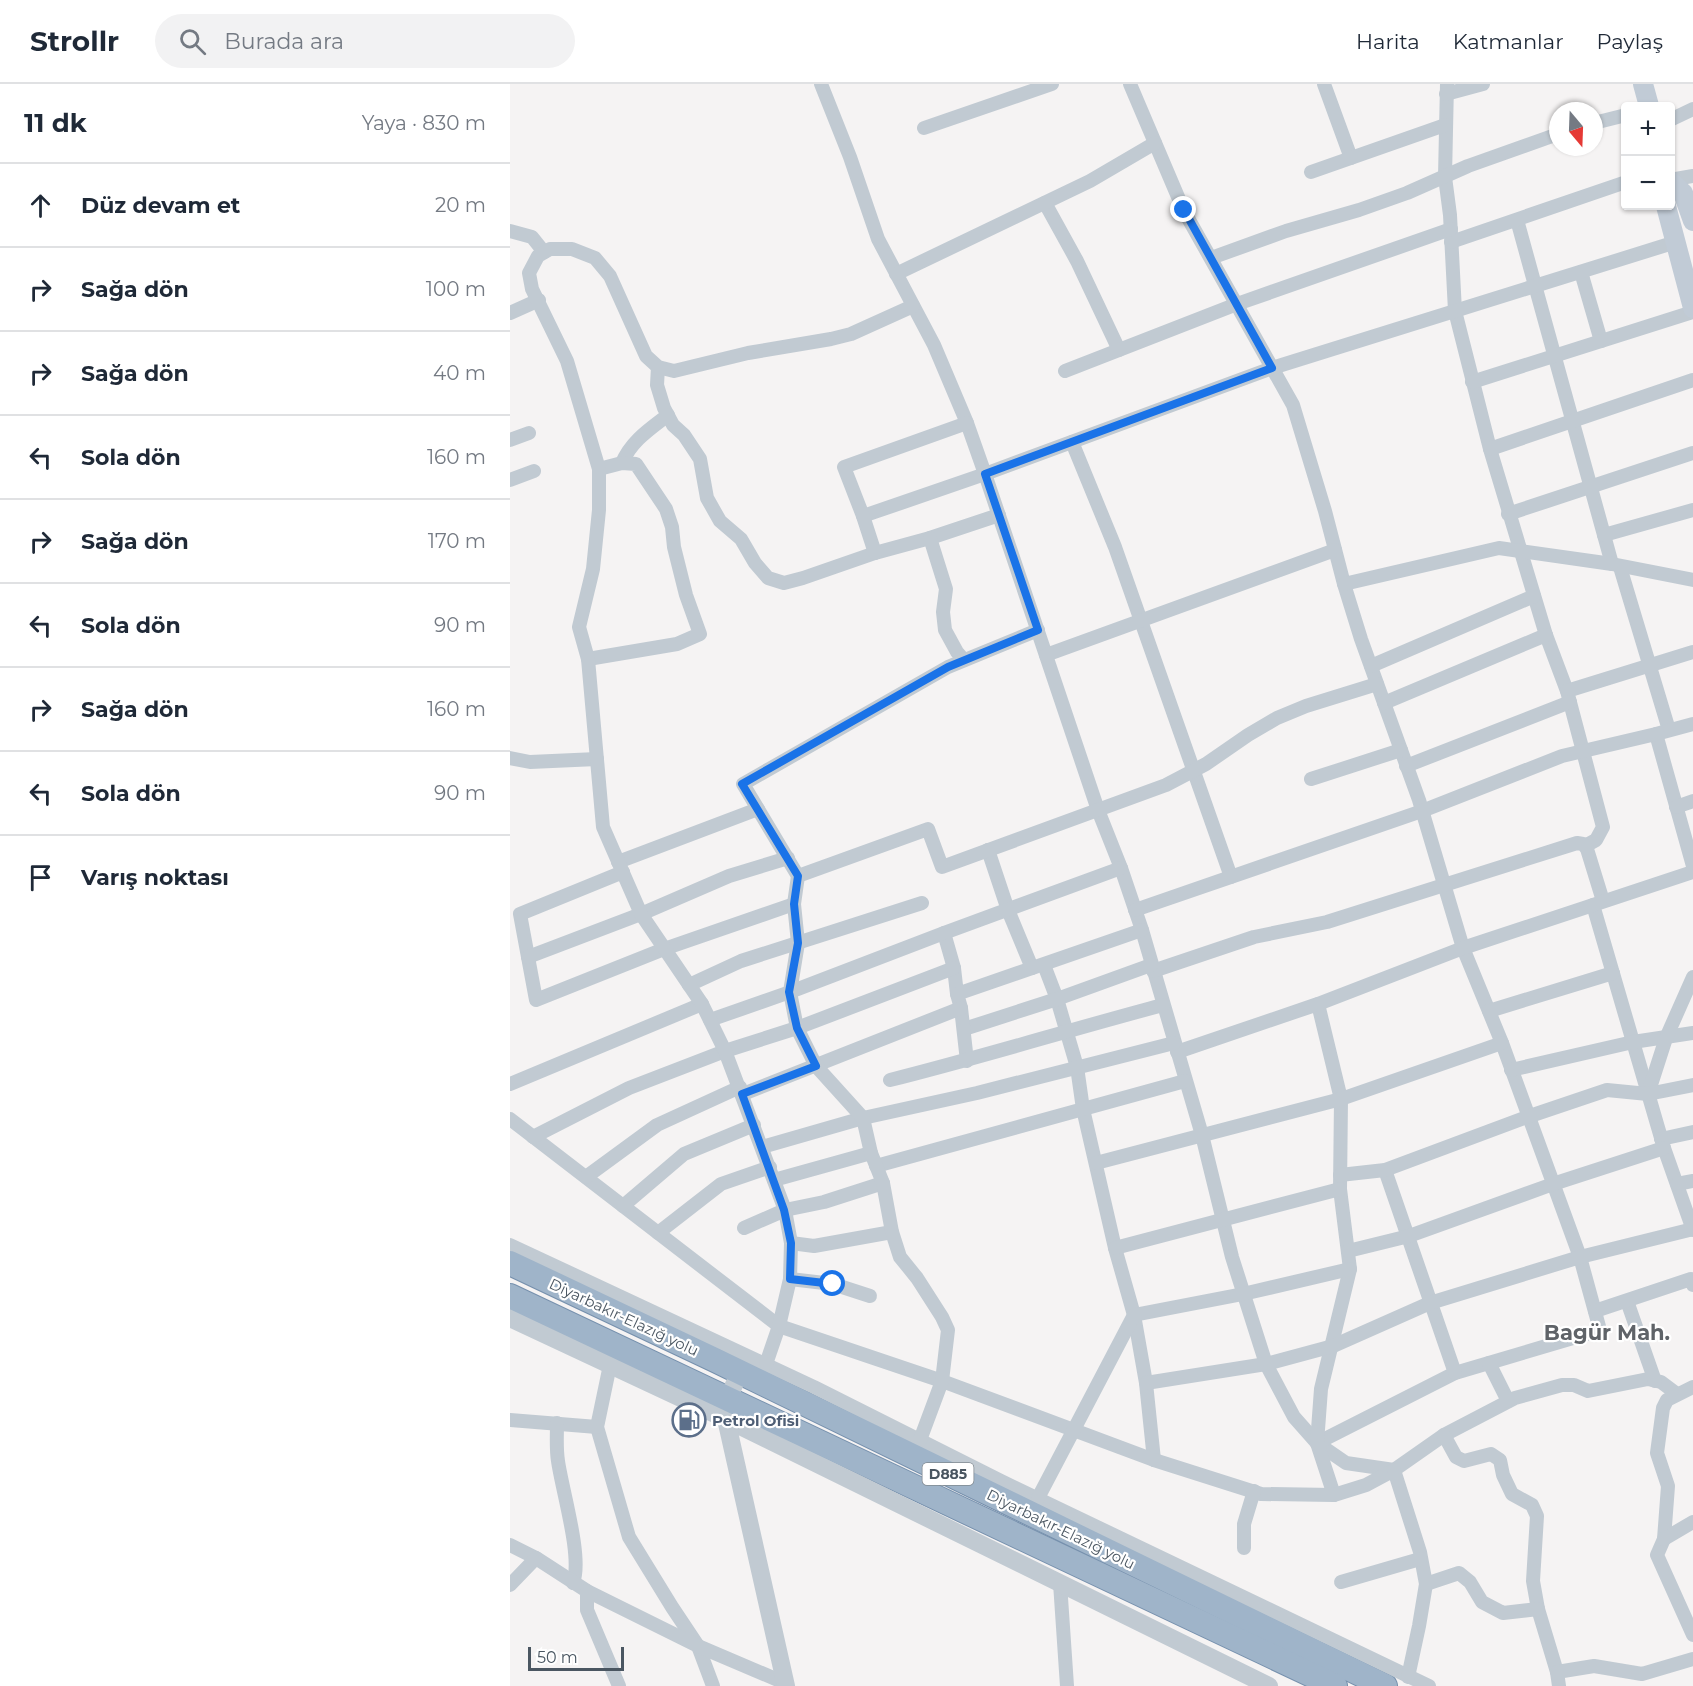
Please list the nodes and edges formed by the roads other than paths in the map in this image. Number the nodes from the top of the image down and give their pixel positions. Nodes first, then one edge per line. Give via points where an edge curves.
1 (821, 84) edge
2 (1052, 84) edge
3 (1130, 84) edge
4 (1324, 84) edge
5 (1483, 84) edge
6 (1643, 84) edge
7 (1446, 89) edge
8 (1648, 102) edge
9 (1693, 109) edge
10 (1621, 116) edge
11 (1675, 118) edge
12 (1603, 121) edge
13 (1445, 125) junction
14 (924, 129) dead end
15 (1549, 137) edge
16 (1155, 143) junction
17 (1351, 158) junction
18 (1311, 172) dead end
19 (1693, 176) edge
20 (1445, 177) junction
21 (1675, 179) edge
22 (1621, 184) edge
23 (1675, 184) edge
24 (1045, 203) junction
25 (1667, 210) edge
26 (1517, 220) junction
27 (1693, 221) edge
28 (510, 231) edge
29 (1451, 236) junction
30 (1676, 242) junction
31 (544, 252) junction
32 (1211, 258) junction
33 (1581, 272) junction
34 (896, 274) junction
35 (1536, 286) junction
36 (539, 300) junction
37 (1237, 304) junction
38 (913, 306) junction
39 (1693, 310) edge
40 (1455, 311) junction
41 (510, 313) edge
42 (1601, 341) junction
43 (1119, 350) junction
44 (1554, 356) junction
45 (658, 367) junction
46 (1272, 368) junction
47 (1065, 371) dead end
48 (1693, 380) edge
49 (1472, 382) junction
50 (668, 415) junction
51 (1572, 420) junction
52 (967, 423) junction
53 (529, 432) dead end
54 (510, 440) edge
55 (1072, 442) junction
56 (1490, 449) junction
57 (1693, 453) edge
58 (622, 463) junction
59 (599, 468) junction
60 (534, 471) dead end
61 (985, 474) junction
62 (510, 480) edge
63 (1591, 487) junction
64 (1693, 510) edge
65 (1508, 514) junction
66 (999, 515) junction
67 (864, 516) junction
68 (1604, 535) junction
69 (930, 538) junction
70 (1335, 550) junction
71 (1521, 552) junction
72 (875, 553) junction
73 (1616, 566) junction
74 (1693, 580) edge
75 (1344, 584) junction
76 (1534, 596) junction
77 (1140, 622) junction
78 (1038, 630) junction
79 (1546, 635) junction
80 (1693, 652) edge
81 (1046, 656) junction
82 (588, 659) junction
83 (964, 660) junction
84 (1649, 665) junction
85 (1371, 666) junction
86 (1377, 684) junction
87 (1568, 696) junction
88 (1384, 703) junction
89 (1693, 724) edge
90 (1663, 732) junction
91 (1401, 750) junction
92 (1582, 751) junction
93 (510, 758) edge
94 (597, 759) junction
95 (1406, 766) junction
96 (1194, 771) junction
97 (1311, 779) dead end
98 (1693, 801) edge
99 (1676, 807) junction
100 (758, 809) junction
101 (1098, 810) junction
102 (1422, 812) junction
103 (1586, 846) junction
104 (988, 850) junction
105 (788, 858) junction
106 (1693, 866) edge
107 (621, 867) junction
108 (1121, 868) junction
109 (1693, 872) edge
110 (798, 876) junction
111 (1231, 877) junction
112 (1444, 885) junction
113 (922, 903) dead end
114 (1598, 903) junction
115 (794, 904) junction
116 (1008, 910) junction
117 (1135, 910) junction
118 (641, 914) junction
119 (1142, 930) junction
120 (944, 933) junction
121 (798, 943) junction
122 (664, 948) junction
123 (1463, 948) junction
124 (528, 957) junction
125 (1038, 967) junction
126 (954, 968) junction
127 (1152, 968) junction
128 (1613, 973) junction
129 (1693, 978) edge
130 (689, 985) junction
131 (789, 992) junction
132 (957, 993) junction
133 (1057, 999) junction
134 (702, 1004) junction
135 (1318, 1004) junction
136 (1163, 1005) junction
137 (961, 1008) junction
138 (1489, 1011) junction
139 (710, 1020) junction
140 (797, 1028) junction
141 (964, 1029) junction
142 (1066, 1031) junction
143 (1693, 1033) edge
144 (1666, 1038) junction
145 (1633, 1042) junction
146 (1502, 1043) junction
147 (1175, 1047) junction
148 (725, 1051) junction
149 (967, 1061) junction
150 (816, 1066) junction
151 (1077, 1067) junction
152 (1511, 1070) junction
153 (890, 1080) dead end
154 (1185, 1081) junction
155 (510, 1084) edge
156 (1693, 1085) edge
157 (741, 1090) junction
158 (1648, 1094) junction
159 (1341, 1099) junction
160 (1083, 1109) junction
161 (1527, 1117) junction
162 (862, 1118) junction
163 (510, 1119) edge
164 (754, 1125) junction
165 (1693, 1132) edge
166 (1203, 1135) junction
167 (533, 1137) junction
168 (1663, 1143) junction
169 (762, 1147) junction
170 (874, 1159) junction
171 (1096, 1163) junction
172 (1385, 1170) junction
173 (772, 1173) junction
174 (586, 1178) junction
175 (1693, 1181) edge
176 (1340, 1182) junction
177 (883, 1183) junction
178 (1553, 1184) junction
179 (1677, 1184) junction
180 (623, 1206) junction
181 (784, 1210) junction
182 (1222, 1220) junction
183 (744, 1228) dead end
184 (1693, 1230) edge
185 (892, 1232) junction
186 (658, 1233) junction
187 (1409, 1236) junction
188 (791, 1243) junction
189 (510, 1245) edge
190 (1115, 1248) junction
191 (1348, 1251) junction
192 (1580, 1257) junction
193 (510, 1263) edge
194 (1350, 1269) junction
195 (790, 1279) junction
196 (1693, 1285) edge
197 (1243, 1294) junction
198 (510, 1296) edge
199 (870, 1296) dead end
200 (1627, 1300) junction
201 (1430, 1304) junction
202 (1595, 1311) junction
203 (1134, 1315) junction
204 (510, 1318) edge
205 (779, 1326) junction
206 (1333, 1346) junction
207 (1488, 1363) junction
208 (766, 1364) junction
209 (1266, 1364) junction
210 (610, 1365) junction
211 (740, 1372) junction
212 (1455, 1373) junction
213 (942, 1381) junction
214 (1654, 1381) junction
215 (1146, 1383) junction
216 (1693, 1387) edge
217 (1677, 1394) junction
218 (1508, 1401) junction
219 (727, 1409) junction
220 (510, 1420) edge
221 (557, 1423) junction
222 (597, 1427) junction
223 (1074, 1430) junction
224 (1444, 1435) junction
225 (920, 1440) junction
226 (1317, 1443) junction
227 (1154, 1460) junction
228 (1394, 1470) junction
229 (1254, 1491) junction
230 (1334, 1495) junction
231 (1038, 1498) junction
232 (1693, 1522) edge
233 (1664, 1539) junction
234 (510, 1545) edge
235 (1244, 1548) dead end
236 (536, 1558) junction
237 (1420, 1560) junction
238 (1341, 1582) dead end
239 (573, 1583) junction
240 (1060, 1583) junction
241 (1425, 1584) junction
242 (510, 1585) edge
243 (587, 1591) junction
244 (1538, 1609) junction
245 (1693, 1635) edge
246 (698, 1646) junction
247 (1693, 1659) edge
248 (1408, 1677) junction
249 (1558, 1679) edge
250 (785, 1684) edge
251 (619, 1686) edge
252 (713, 1686) edge
253 (1067, 1686) edge
254 (1269, 1686) edge
255 (1335, 1686) edge
256 (1385, 1686) edge
257 (1429, 1686) edge

1 - 34 street via 878,239
2 - 14 street
3 - 16 street
4 - 17 street
5 - 7 street
6 - 8 main road
7 - 13 street
9 - 11 street
10 - 12 street
13 - 17 street
13 - 20 street
15 - 20 street
16 - 24 street
16 - 32 street via 1184,210
17 - 18 street
19 - 21 street
20 - 29 street
20 - 32 street via 1359,210
22 - 26 street
23 - 27 main road via 1683,193
24 - 34 street
24 - 43 street
25 - 30 main road
26 - 29 street
26 - 35 street
28 - 31 street via 532,237
29 - 37 street
29 - 40 street
30 - 33 street
30 - 39 main road
31 - 36 street via 529,273
31 - 45 street via 572,249 601,263 646,356
32 - 37 street
33 - 35 street
33 - 42 street
34 - 38 street
35 - 40 street
35 - 44 street
36 - 41 street
36 - 59 street via 567,361
37 - 43 street
37 - 46 street
38 - 45 street via 831,339 748,353 683,370
38 - 52 street
39 - 42 street
40 - 46 street
40 - 49 street
42 - 44 street
43 - 47 street
44 - 49 street
44 - 51 street
45 - 50 street via 657,385
46 - 55 street
46 - 70 street via 1293,405
48 - 51 street
49 - 56 street
50 - 58 street via 628,450
50 - 72 street via 700,459 707,498 720,522 741,539 768,578 784,583
51 - 56 street
51 - 63 street
52 - 61 street
52 - 67 street via 844,467
53 - 54 street
55 - 61 street
55 - 77 street via 1115,547
56 - 65 street
57 - 63 street
58 - 59 street
58 - 82 street via 636,464 666,509 686,595 700,634 677,644
59 - 82 street via 593,569 579,627
60 - 62 street
61 - 66 street
61 - 67 street
63 - 65 street
63 - 68 street
64 - 68 street
65 - 71 street
66 - 69 street
66 - 78 street
67 - 72 street
68 - 73 street
69 - 72 street
69 - 83 street via 946,589 945,630
70 - 75 street
70 - 77 street
71 - 73 street
71 - 75 street via 1499,548
71 - 76 street
73 - 74 street
73 - 84 street
75 - 85 street
76 - 79 street
76 - 85 street
77 - 81 street
77 - 96 street
78 - 81 street
78 - 83 street
79 - 87 street
79 - 88 street
80 - 84 street
81 - 101 street
82 - 94 street
83 - 100 street via 742,784
84 - 87 street
84 - 90 street
85 - 86 street
86 - 88 street
86 - 96 street via 1277,718
87 - 92 street
87 - 95 street
88 - 91 street
89 - 90 street
90 - 92 street
90 - 99 street
91 - 95 street
91 - 97 street
92 - 102 street
92 - 103 street via 1603,827 1596,840
93 - 94 street via 530,762
94 - 107 street via 603,827
95 - 102 street
96 - 101 street
96 - 111 street
98 - 99 street
99 - 106 street
100 - 105 street
100 - 107 street
101 - 104 street
101 - 108 street
102 - 111 street
102 - 112 street
103 - 112 street via 1577,843
103 - 114 street
104 - 110 street via 942,867 928,830
104 - 116 street
105 - 110 street
105 - 118 street via 729,876
107 - 118 street
107 - 124 street via 520,914
108 - 116 street
108 - 117 street
109 - 114 street
110 - 115 street
111 - 117 street
112 - 123 street
112 - 127 street via 1327,922 1254,937
113 - 121 street
114 - 123 street
114 - 128 street
115 - 121 street
115 - 122 street
116 - 120 street
116 - 125 street
117 - 119 street
118 - 122 street
118 - 124 street
119 - 125 street
119 - 127 street
120 - 126 street
120 - 131 street
121 - 130 street via 741,961
121 - 131 street
122 - 124 street via 536,1000
122 - 130 street
123 - 135 street
123 - 138 street
125 - 132 street
125 - 133 street
126 - 132 street
126 - 140 street
127 - 133 street
127 - 136 street
128 - 138 street
128 - 145 street
129 - 144 street
130 - 134 street
131 - 139 street
131 - 140 street
132 - 137 street
133 - 141 street
133 - 142 street
134 - 139 street
134 - 155 street
135 - 147 street
135 - 159 street
136 - 142 street
136 - 147 street
137 - 141 street
137 - 150 street
138 - 146 street
139 - 148 street
140 - 148 street
140 - 150 street
141 - 149 street
142 - 149 street
142 - 151 street
143 - 144 street
144 - 145 street
144 - 158 street
145 - 152 street
145 - 158 street
146 - 152 street
146 - 159 street
147 - 151 street
147 - 154 street
148 - 157 street
148 - 167 street via 629,1088
149 - 153 street
150 - 157 street
150 - 162 street
151 - 160 street
151 - 162 street
152 - 161 street
154 - 160 street
154 - 166 street
156 - 158 street
157 - 164 street
157 - 174 street via 657,1125
158 - 161 street via 1607,1090
158 - 168 street
159 - 166 street
159 - 176 street
160 - 170 street
160 - 171 street
161 - 172 street
161 - 178 street
162 - 169 street
162 - 170 street
163 - 167 street
164 - 169 street
164 - 180 street via 684,1154
165 - 168 street
166 - 171 street
166 - 182 street
167 - 174 street
168 - 178 street
168 - 179 street
169 - 173 street
170 - 173 street
170 - 177 street
171 - 190 street
172 - 176 street
172 - 187 street
173 - 181 street
173 - 186 street via 721,1184
174 - 180 street
175 - 179 street
176 - 182 street
176 - 191 street
177 - 181 street
177 - 185 street
178 - 187 street
178 - 192 street
179 - 184 street
180 - 186 street
181 - 183 street
181 - 188 street
182 - 190 street
182 - 197 street
184 - 192 street
185 - 188 street via 814,1246
185 - 213 street via 900,1257 948,1330
186 - 205 street
187 - 191 street
187 - 201 street
188 - 195 street
189 - 208 street
190 - 203 street
191 - 194 street
192 - 201 street
192 - 202 street
193 - 211 highway, Diyarbakır-Elazığ yolu / D885
194 - 197 street
194 - 206 street
195 - 199 street via 833,1284
195 - 205 street
196 - 200 street via 1691,1279
197 - 203 street
197 - 209 street
198 - 219 highway, Diyarbakır-Elazığ yolu / D885
200 - 202 street
200 - 214 street
201 - 206 street
201 - 212 street
202 - 207 street via 1600,1330
203 - 215 street
203 - 223 street
204 - 210 street
205 - 208 street
205 - 213 street
206 - 209 street
206 - 226 street via 1321,1389
207 - 212 street
207 - 218 street
208 - 225 street
209 - 215 street
209 - 226 street via 1294,1417
210 - 219 street
210 - 222 street
211 - 219 street
211 - 256 highway, Diyarbakır-Elazığ yolu / D885
212 - 226 street
213 - 223 street
213 - 225 street
214 - 217 street
214 - 218 street via 1588,1391 1562,1384
215 - 227 street
216 - 217 street
217 - 233 street via 1663,1408 1657,1453 1668,1486
218 - 224 street
219 - 240 street
219 - 250 street
219 - 255 highway, Diyarbakır-Elazığ yolu / D885 via 782,1426
220 - 221 street
221 - 222 street
221 - 239 street via 557,1458 574,1555
222 - 246 street via 629,1537
223 - 227 street
223 - 231 street
224 - 228 street
224 - 244 street via 1456,1457 1464,1461 1491,1454 1500,1460 1512,1494 1532,1505 1538,1516 1533,1581
225 - 231 street
226 - 228 street via 1346,1464
226 - 230 street
227 - 229 street
228 - 230 street via 1366,1485
228 - 237 street
229 - 230 street
229 - 235 street via 1244,1524
231 - 248 street
232 - 233 street
233 - 245 street via 1657,1556
234 - 236 street
236 - 239 street
236 - 242 street
237 - 238 street
237 - 241 street
239 - 243 street
240 - 253 street
240 - 254 street
241 - 244 street via 1460,1573 1482,1602 1503,1612
241 - 248 street
243 - 246 street
243 - 251 street via 587,1610
244 - 249 street
246 - 250 street
246 - 252 street
247 - 249 street via 1642,1674 1594,1666
248 - 257 street

